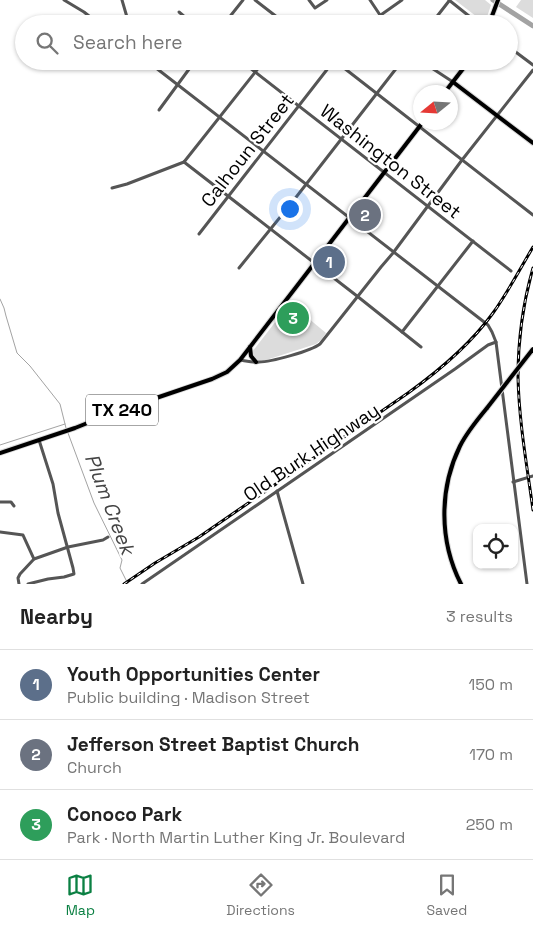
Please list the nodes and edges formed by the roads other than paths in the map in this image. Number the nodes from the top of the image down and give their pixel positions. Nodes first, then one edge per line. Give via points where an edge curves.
1 (64, 0) edge
2 (122, 0) edge
3 (243, 0) edge
4 (255, 0) edge
5 (309, 0) edge
6 (327, 0) edge
7 (370, 0) edge
8 (402, 0) edge
9 (449, 0) edge
10 (498, 0) edge
11 (179, 12) dead end
12 (380, 14) joint
13 (87, 15) edge
14 (126, 15) edge
15 (182, 15) edge
16 (231, 15) edge
17 (274, 15) edge
18 (438, 15) edge
19 (468, 15) edge
20 (493, 15) edge
21 (518, 54) edge
22 (533, 65) edge
23 (158, 70) edge
24 (189, 70) edge
25 (253, 70) edge
26 (326, 70) edge
27 (348, 70) edge
28 (395, 70) edge
29 (435, 70) edge
30 (462, 70) edge
31 (533, 70) edge
32 (255, 72) junction
33 (453, 82) junction
34 (177, 85) junction
35 (451, 85) edge
36 (377, 93) junction
37 (298, 106) junction
38 (158, 110) dead end
39 (497, 116) junction
40 (219, 118) junction
41 (413, 118) edge
42 (416, 130) edge
43 (428, 130) edge
44 (341, 139) junction
45 (533, 143) edge
46 (262, 152) junction
47 (462, 160) junction
48 (184, 162) junction
49 (384, 172) junction
50 (306, 185) junction
51 (112, 188) dead end
52 (228, 196) junction
53 (428, 207) junction
54 (533, 215) edge
55 (348, 218) junction
56 (271, 229) junction
57 (199, 234) dead end
58 (472, 241) junction
59 (393, 253) junction
60 (314, 263) junction
61 (239, 268) dead end
62 (511, 271) dead end
63 (437, 287) junction
64 (357, 296) junction
65 (402, 332) junction
66 (496, 342) junction
67 (250, 346) junction
68 (421, 348) dead end
69 (533, 349) edge
70 (240, 360) junction
71 (256, 362) junction
72 (39, 440) junction
73 (0, 453) edge
74 (533, 476) edge
75 (513, 482) junction
76 (278, 492) junction
77 (0, 502) edge
78 (14, 506) dead end
79 (0, 532) edge
80 (108, 538) dead end
81 (68, 547) junction
82 (34, 559) junction
83 (19, 584) edge
84 (28, 584) edge
85 (142, 584) edge
86 (304, 584) edge
87 (461, 584) edge
88 (527, 584) edge

1 - 13 street
2 - 14 street
3 - 16 street
4 - 17 street
5 - 6 street via 314,8
7 - 12 street
8 - 12 street
9 - 18 street
9 - 19 street
10 - 20 main road
11 - 15 street
21 - 22 street
23 - 34 street
24 - 34 street
25 - 32 street, Washington Street
26 - 37 street, Calhoun Street
27 - 36 street
28 - 36 street
29 - 33 street
30 - 33 main road
31 - 39 street
32 - 37 street, Washington Street
32 - 40 street
33 - 35 main road
33 - 39 main road
34 - 38 street
34 - 40 street
36 - 41 street
36 - 44 street
37 - 44 street, Washington Street
37 - 46 street, Calhoun Street
39 - 45 main road
39 - 47 street
40 - 46 street
40 - 48 street
42 - 49 main road, TX 240
43 - 47 street
44 - 49 street, Washington Street
44 - 50 street
46 - 50 street
46 - 52 street, Calhoun Street
47 - 53 street
47 - 54 street
48 - 51 street
48 - 52 street
49 - 53 street, Washington Street
49 - 55 main road, TX 240
50 - 55 street
50 - 56 street
52 - 56 street
52 - 57 street, Calhoun Street
53 - 58 street, Washington Street
53 - 59 street
55 - 59 street
55 - 60 main road, TX 240
56 - 60 street
56 - 61 street
58 - 62 street, Washington Street
58 - 63 street
59 - 63 street
59 - 64 street
60 - 64 street
60 - 67 main road, TX 240
63 - 65 street
63 - 66 street via 488,326
64 - 65 street
64 - 71 street via 316,346 267,362
65 - 68 street
66 - 75 street
66 - 76 street, Old Burk Highway
67 - 70 main road, TX 240
67 - 71 main road via 251,356
69 - 87 main road, bridge via 468,433 451,470 444,517 450,559
70 - 71 street
70 - 72 main road, TX 240 via 216,378
72 - 73 main road, TX 240
72 - 81 street
74 - 75 street
75 - 88 street
76 - 85 street, Old Burk Highway
76 - 86 street
77 - 78 street via 8,501
79 - 82 street via 23,535
80 - 81 street
81 - 82 street
81 - 84 street via 74,574
82 - 83 street via 20,574

